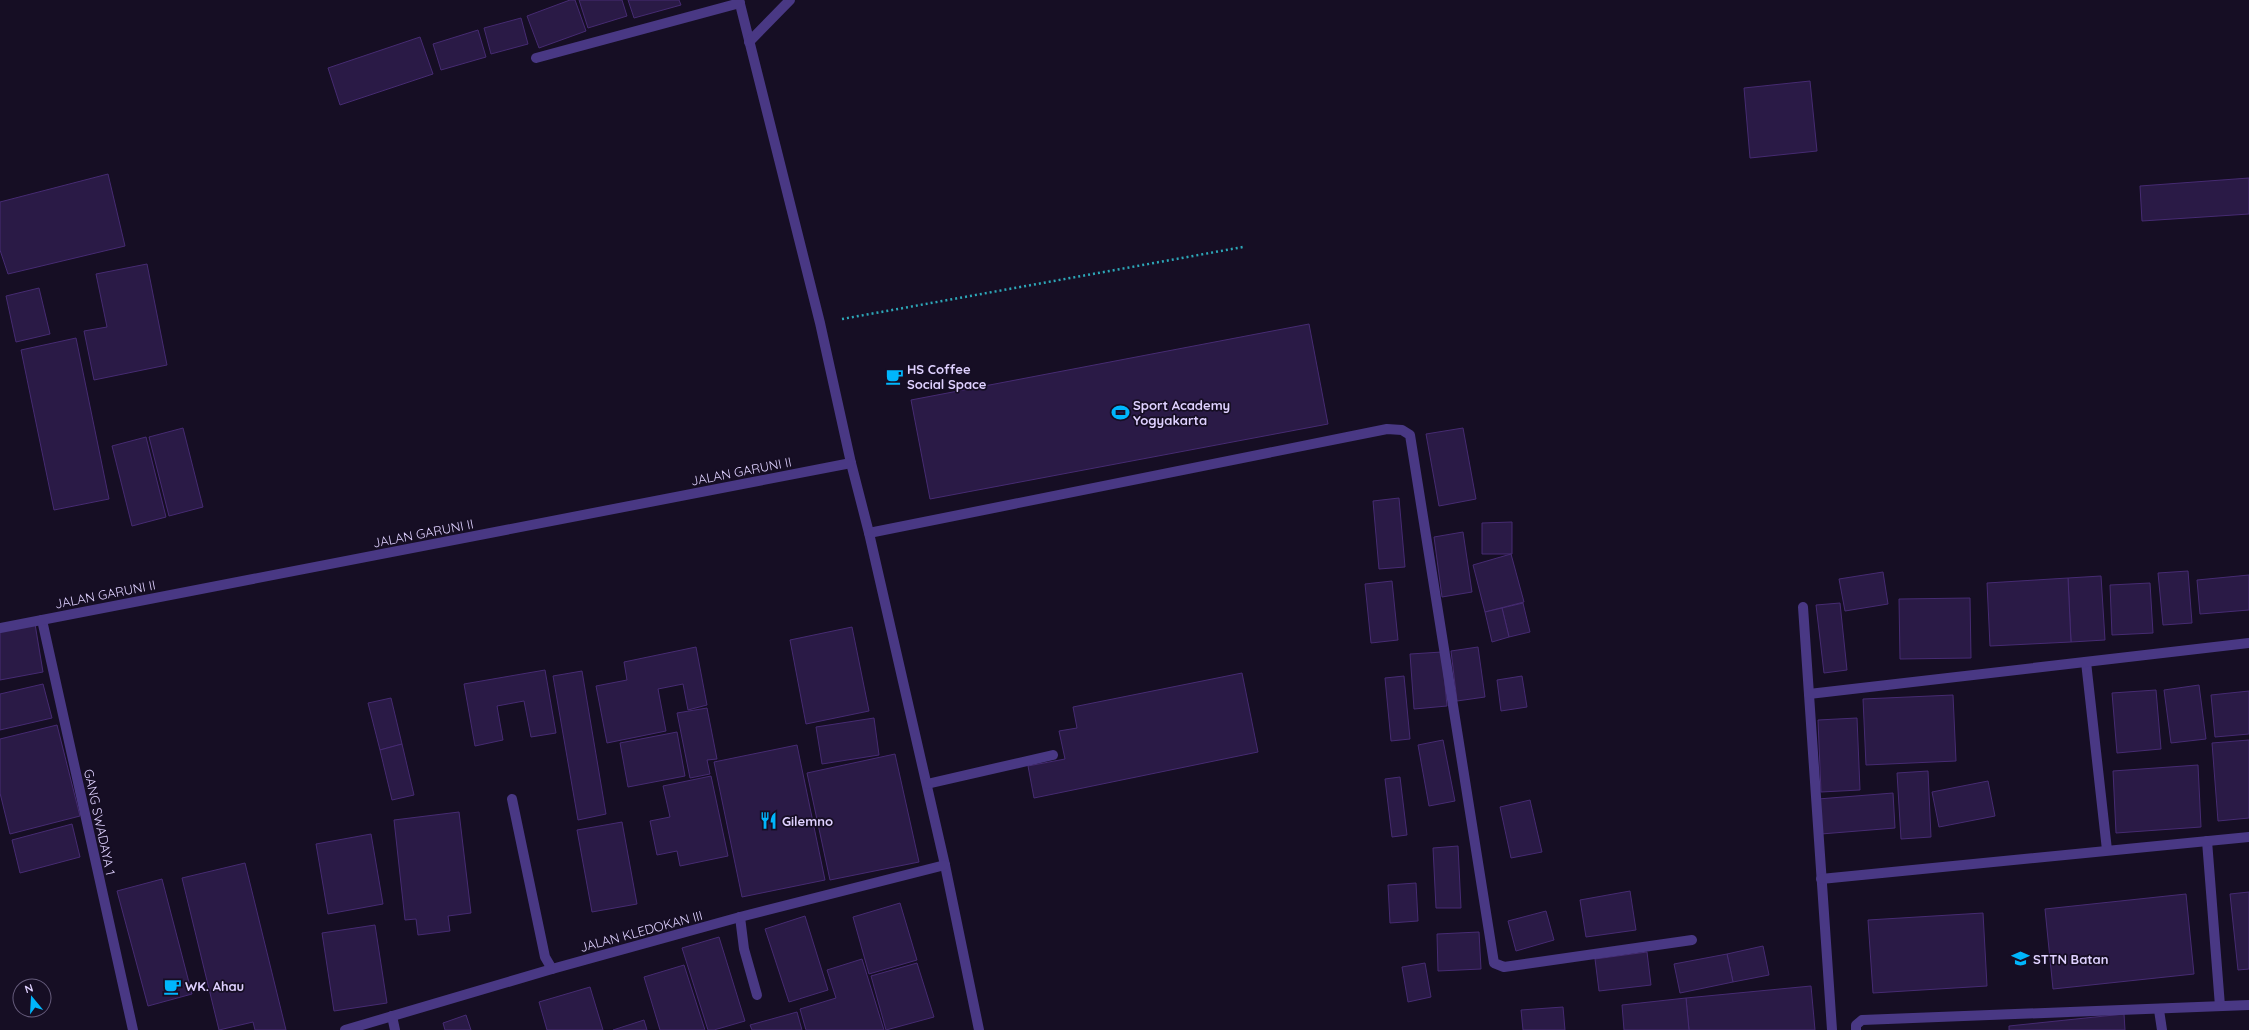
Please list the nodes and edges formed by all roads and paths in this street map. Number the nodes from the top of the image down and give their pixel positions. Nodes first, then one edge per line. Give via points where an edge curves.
1 (790, 0) edge
2 (740, 1) edge
3 (750, 42) junction
4 (536, 58) dead end
5 (1243, 247) dead end
6 (820, 323) junction
7 (851, 463) junction
8 (869, 533) junction
9 (1803, 607) dead end
10 (42, 620) junction
11 (0, 628) edge
12 (2249, 643) edge
13 (2086, 662) junction
14 (1809, 694) junction
15 (1053, 755) dead end
16 (927, 784) junction
17 (512, 798) dead end
18 (2249, 837) edge
19 (2207, 841) junction
20 (2107, 850) junction
21 (946, 865) junction
22 (1822, 879) junction
23 (740, 917) junction
24 (1692, 940) dead end
25 (552, 969) junction
26 (757, 995) dead end
27 (2249, 1005) edge
28 (2220, 1006) junction
29 (2159, 1010) junction
30 (392, 1016) junction
31 (132, 1030) edge
32 (345, 1030) edge
33 (395, 1030) edge
34 (979, 1030) edge
35 (1832, 1030) edge
36 (1856, 1030) edge
37 (2162, 1030) edge

1 - 3 street
2 - 3 street
2 - 4 street
3 - 6 street
5 - 6 path
6 - 7 street
7 - 8 street
7 - 10 street, JALAN GARUNI II
8 - 16 street
8 - 24 street via 1387,429 1402,430 1410,435 1494,963 1504,967
9 - 14 street
10 - 11 street, JALAN GARUNI II
10 - 31 street, GANG SWADAYA 1
12 - 13 street
13 - 14 street
13 - 20 street
14 - 22 street
15 - 16 street
16 - 21 street
17 - 25 street via 545,957
18 - 19 street
19 - 20 street
19 - 28 street
20 - 22 street
21 - 23 street, JALAN KLEDOKAN III
21 - 34 street
22 - 35 street
23 - 25 street, JALAN KLEDOKAN III
23 - 26 street via 744,949
25 - 30 street, JALAN KLEDOKAN III
27 - 28 street
28 - 29 street
29 - 36 street via 1862,1020 1856,1025
29 - 37 street
30 - 32 street, JALAN KLEDOKAN III
30 - 33 street

